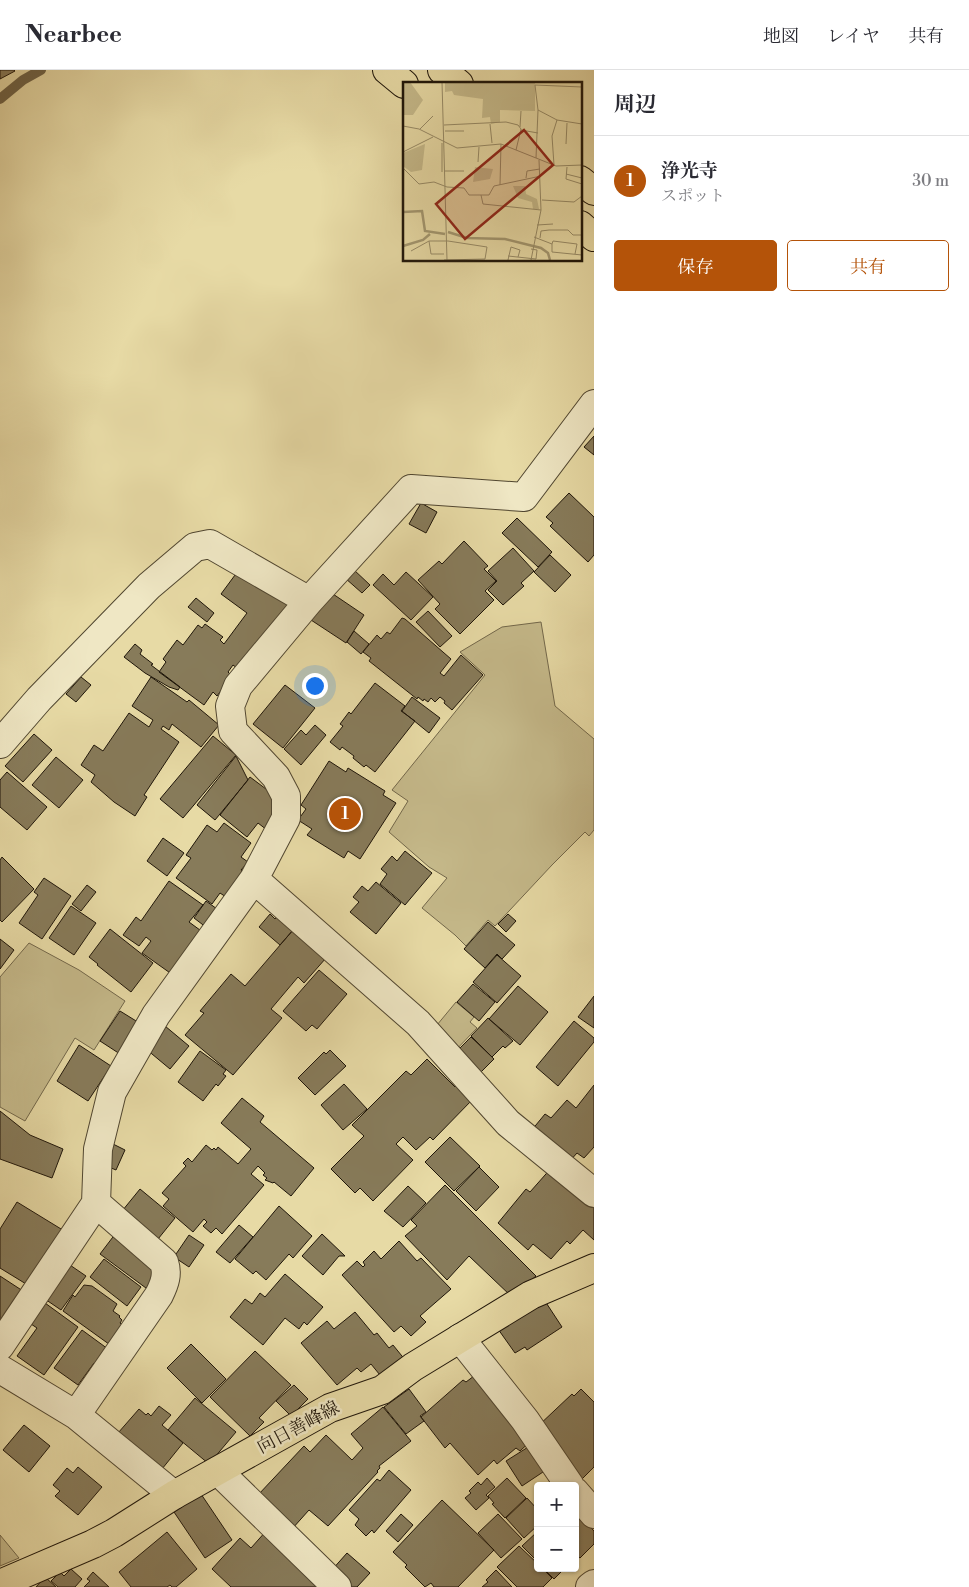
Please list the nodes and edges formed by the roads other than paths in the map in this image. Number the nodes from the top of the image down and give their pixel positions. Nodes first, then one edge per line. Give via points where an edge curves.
1 (387, 70) edge
2 (442, 70) edge
3 (457, 82) edge
4 (403, 83) edge
5 (582, 182) edge
6 (594, 191) edge
7 (582, 228) edge
8 (594, 237) edge
9 (594, 404) edge
10 (309, 600) junction
11 (0, 744) edge
12 (254, 879) junction
13 (594, 1193) edge
14 (96, 1203) junction
15 (594, 1268) edge
16 (460, 1338) junction
17 (0, 1346) edge
18 (0, 1369) edge
19 (76, 1415) junction
20 (218, 1471) junction
21 (567, 1482) edge
22 (174, 1495) junction
23 (579, 1497) edge
24 (594, 1514) edge
25 (0, 1584) edge
26 (594, 1584) edge
27 (337, 1587) edge
28 (590, 1587) edge

1 - 4 main road
2 - 3 main road
5 - 6 main road
7 - 8 main road
9 - 10 street via 524,497 411,489
10 - 11 street via 210,544 195,547 149,586 39,699
10 - 12 street via 238,686 230,706 233,731 276,778 286,796 286,818
12 - 13 street via 418,1023 508,1123
12 - 14 street via 156,1015 112,1092 98,1149
14 - 17 street
14 - 19 street via 164,1262 167,1270 159,1295
15 - 16 main road, 向日善峰線 via 531,1295
16 - 20 main road, 向日善峰線 via 382,1390 330,1408
16 - 21 street via 525,1420
18 - 19 street
19 - 22 street
20 - 22 main road, 向日善峰線
20 - 27 street
22 - 25 main road, 向日善峰線 via 93,1544
23 - 24 street
26 - 28 street

